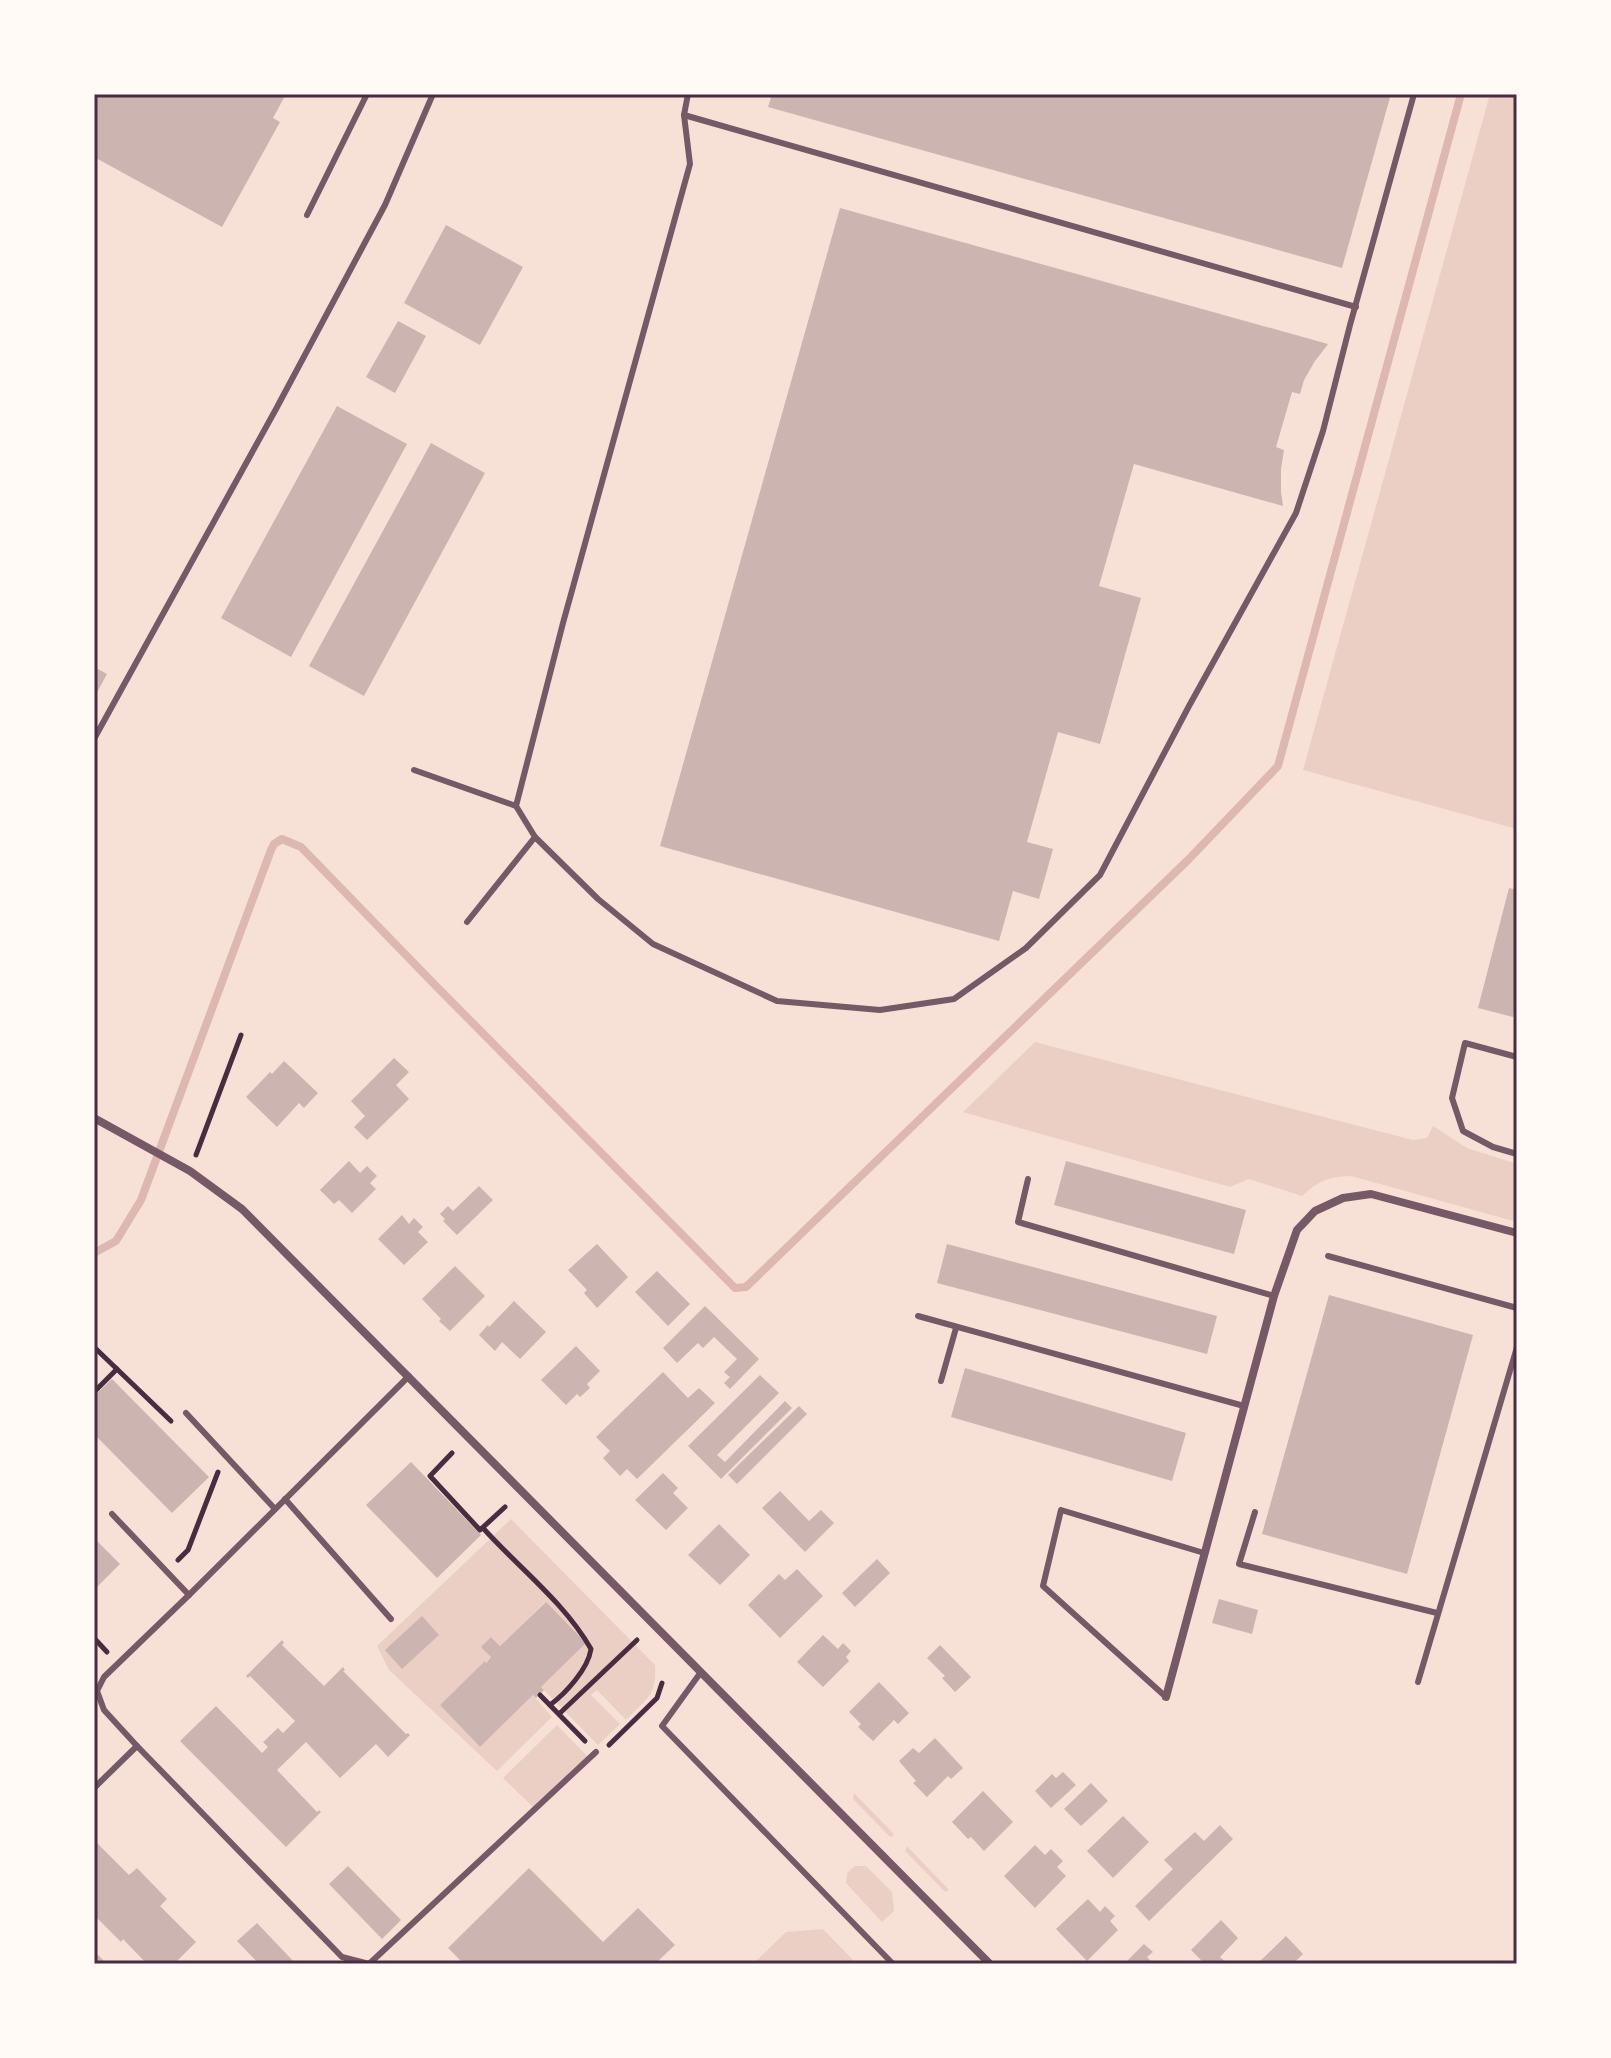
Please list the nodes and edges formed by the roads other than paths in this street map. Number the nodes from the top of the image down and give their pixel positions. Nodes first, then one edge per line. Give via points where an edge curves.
1 (367, 94) edge
2 (433, 94) edge
3 (688, 94) edge
4 (1414, 94) edge
5 (684, 115) junction
6 (307, 215) dead end
7 (1356, 307) junction
8 (94, 739) edge
9 (414, 770) dead end
10 (516, 806) junction
11 (535, 837) junction
12 (467, 922) dead end
13 (1517, 1057) edge
14 (94, 1118) edge
15 (1517, 1154) edge
16 (1028, 1179) dead end
17 (1517, 1233) edge
18 (1328, 1256) dead end
19 (1274, 1296) junction
20 (1517, 1308) edge
21 (918, 1316) dead end
22 (956, 1328) junction
23 (1517, 1347) edge
24 (409, 1376) junction
25 (941, 1381) dead end
26 (1244, 1406) junction
27 (186, 1413) dead end
28 (285, 1499) junction
29 (275, 1509) junction
30 (1255, 1512) dead end
31 (112, 1514) dead end
32 (1204, 1553) junction
33 (189, 1595) junction
34 (1437, 1613) junction
35 (391, 1619) dead end
36 (701, 1672) junction
37 (1418, 1682) dead end
38 (1166, 1697) joint
39 (137, 1746) junction
40 (596, 1752) road end
41 (94, 1788) edge
42 (370, 1964) edge
43 (893, 1964) edge
44 (990, 1964) edge

1 - 6 lane
2 - 8 lane via 385,205
3 - 5 lane
4 - 7 lane
5 - 7 lane
5 - 10 lane via 690,164
7 - 11 lane via 1296,513 1100,875 1026,948 954,999 880,1010 777,1001 653,944
9 - 10 lane
10 - 11 lane
11 - 12 lane
13 - 15 lane via 1465,1043 1452,1098 1463,1131
14 - 24 street via 190,1171 242,1209
16 - 19 lane via 1018,1222
17 - 19 street via 1371,1194 1343,1198 1315,1211 1297,1230
18 - 20 lane
19 - 26 street
21 - 22 lane
22 - 25 lane
22 - 26 lane
23 - 34 lane
24 - 28 lane
24 - 36 street
26 - 32 street
27 - 29 lane
28 - 29 lane
28 - 35 lane
29 - 33 lane
30 - 34 lane via 1239,1564
31 - 33 lane
32 - 38 street
32 - 38 lane via 1061,1510 1043,1586
33 - 39 lane via 104,1677 97,1691 104,1710
34 - 37 lane
36 - 43 lane via 662,1726
36 - 44 street
39 - 41 lane
39 - 42 lane via 342,1957
40 - 42 lane

